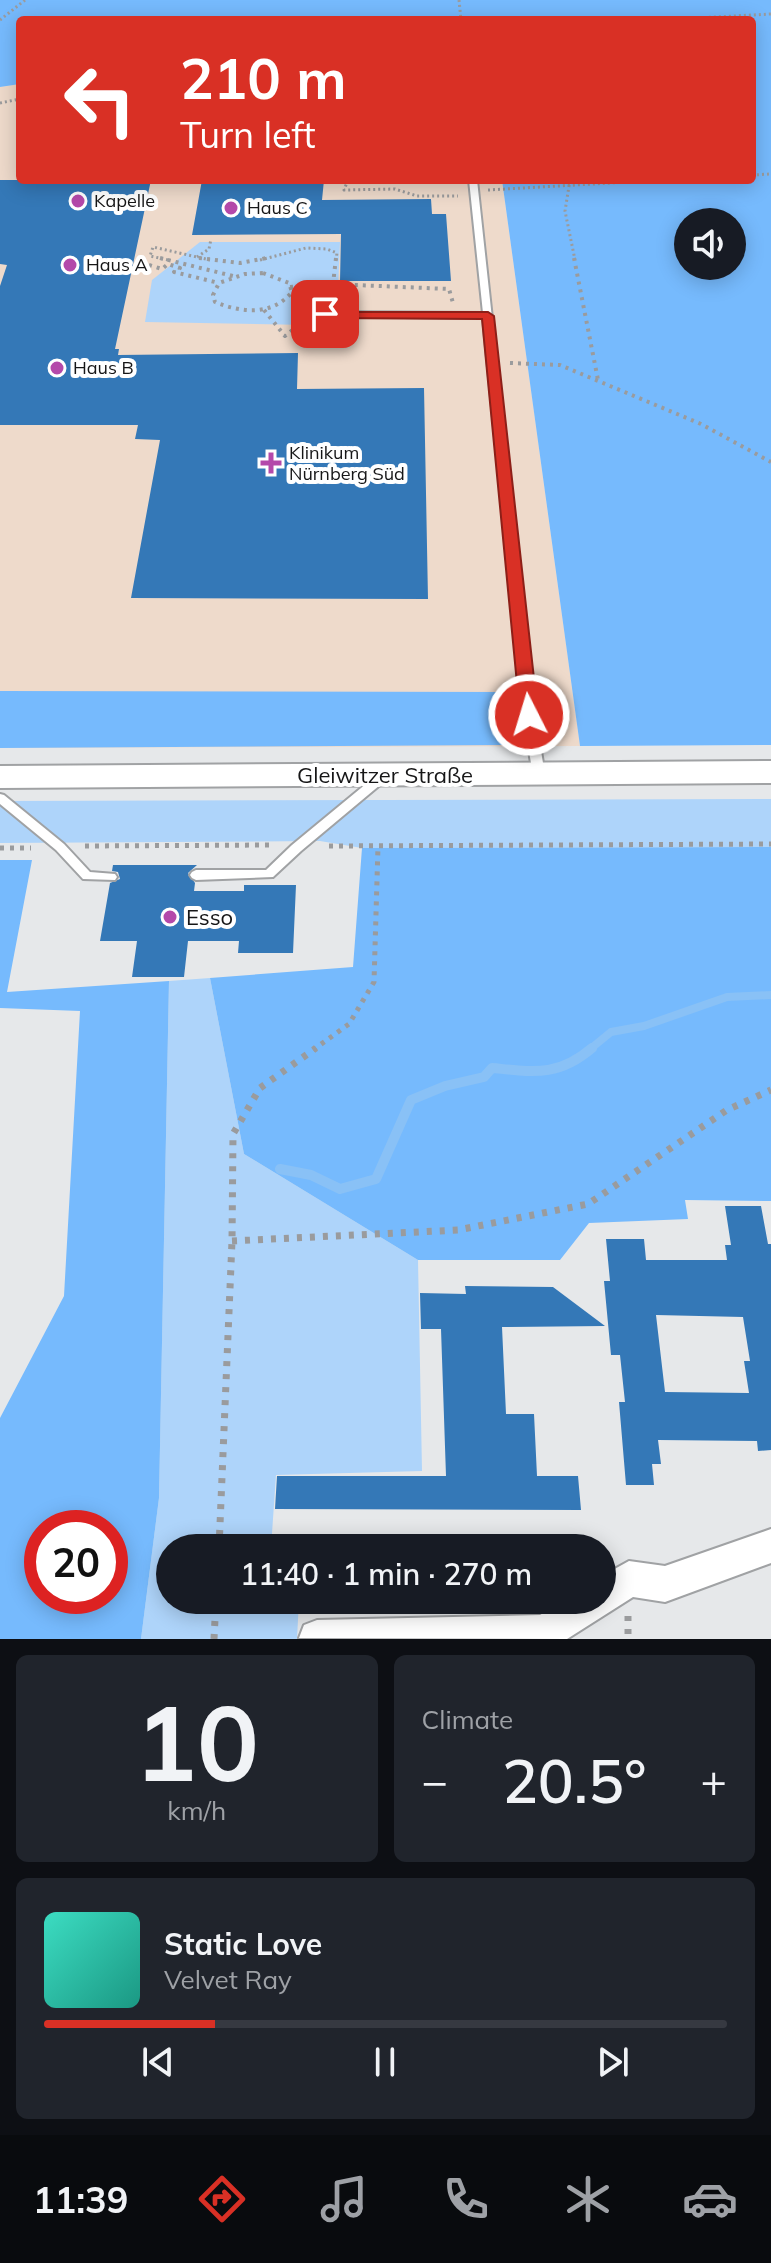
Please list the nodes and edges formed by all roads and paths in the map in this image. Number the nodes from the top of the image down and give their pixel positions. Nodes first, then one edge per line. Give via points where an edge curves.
1 (25, 0) edge
2 (771, 14) edge
3 (734, 16) edge
4 (0, 20) edge
5 (346, 184) edge
6 (392, 184) edge
7 (555, 184) edge
8 (571, 184) edge
9 (395, 189) junction
10 (474, 189) edge
11 (211, 239) dead end
12 (197, 257) junction
13 (251, 263) junction
14 (149, 265) dead end
15 (254, 272) junction
16 (233, 276) junction
17 (219, 283) junction
18 (264, 310) junction
19 (325, 314) dead end
20 (457, 315) junction
21 (488, 316) junction
22 (285, 336) dead end
23 (493, 362) junction
24 (598, 381) junction
25 (771, 462) edge
26 (771, 772) edge
27 (385, 774) junction
28 (539, 775) junction
29 (0, 777) edge
30 (0, 798) edge
31 (771, 844) edge
32 (296, 845) junction
33 (378, 846) junction
34 (60, 847) junction
35 (0, 848) edge
36 (196, 875) dead end
37 (111, 877) dead end
38 (771, 1090) edge
39 (232, 1241) junction
40 (220, 1534) edge
41 (771, 1546) edge
42 (616, 1587) edge
43 (215, 1614) edge
44 (574, 1614) edge
45 (317, 1638) edge
46 (214, 1639) edge

1 - 4 path
2 - 3 path
5 - 9 path via 344,190
6 - 9 path
7 - 10 path
8 - 24 path via 565,211
9 - 10 path via 417,196
10 - 21 lane
11 - 12 path via 209,249
12 - 13 path
12 - 16 path via 153,247 150,256
13 - 15 path
13 - 20 path via 316,246 329,248 337,253 333,284 449,289
14 - 17 path via 162,269 168,264 180,268 174,272
15 - 16 path
15 - 18 path via 282,278 292,292 287,300
16 - 17 path
17 - 18 path via 215,302 230,310
18 - 22 path
19 - 20 lane
20 - 21 lane
21 - 23 lane
23 - 24 path via 560,365
23 - 28 lane
24 - 25 path via 701,424
26 - 28 main road, Gleiwitzer Straße
27 - 28 main road, Gleiwitzer Straße
27 - 29 main road, Gleiwitzer Straße
27 - 32 lane
30 - 34 lane
31 - 33 path
32 - 33 path
32 - 34 path
32 - 36 lane via 269,874
33 - 39 path via 374,982 349,1024 260,1088 233,1134
34 - 35 path
34 - 37 lane via 87,876
38 - 39 path via 727,1110 588,1204 458,1230
39 - 40 path
41 - 42 street via 665,1584 629,1579
43 - 46 path
44 - 45 street via 544,1633

